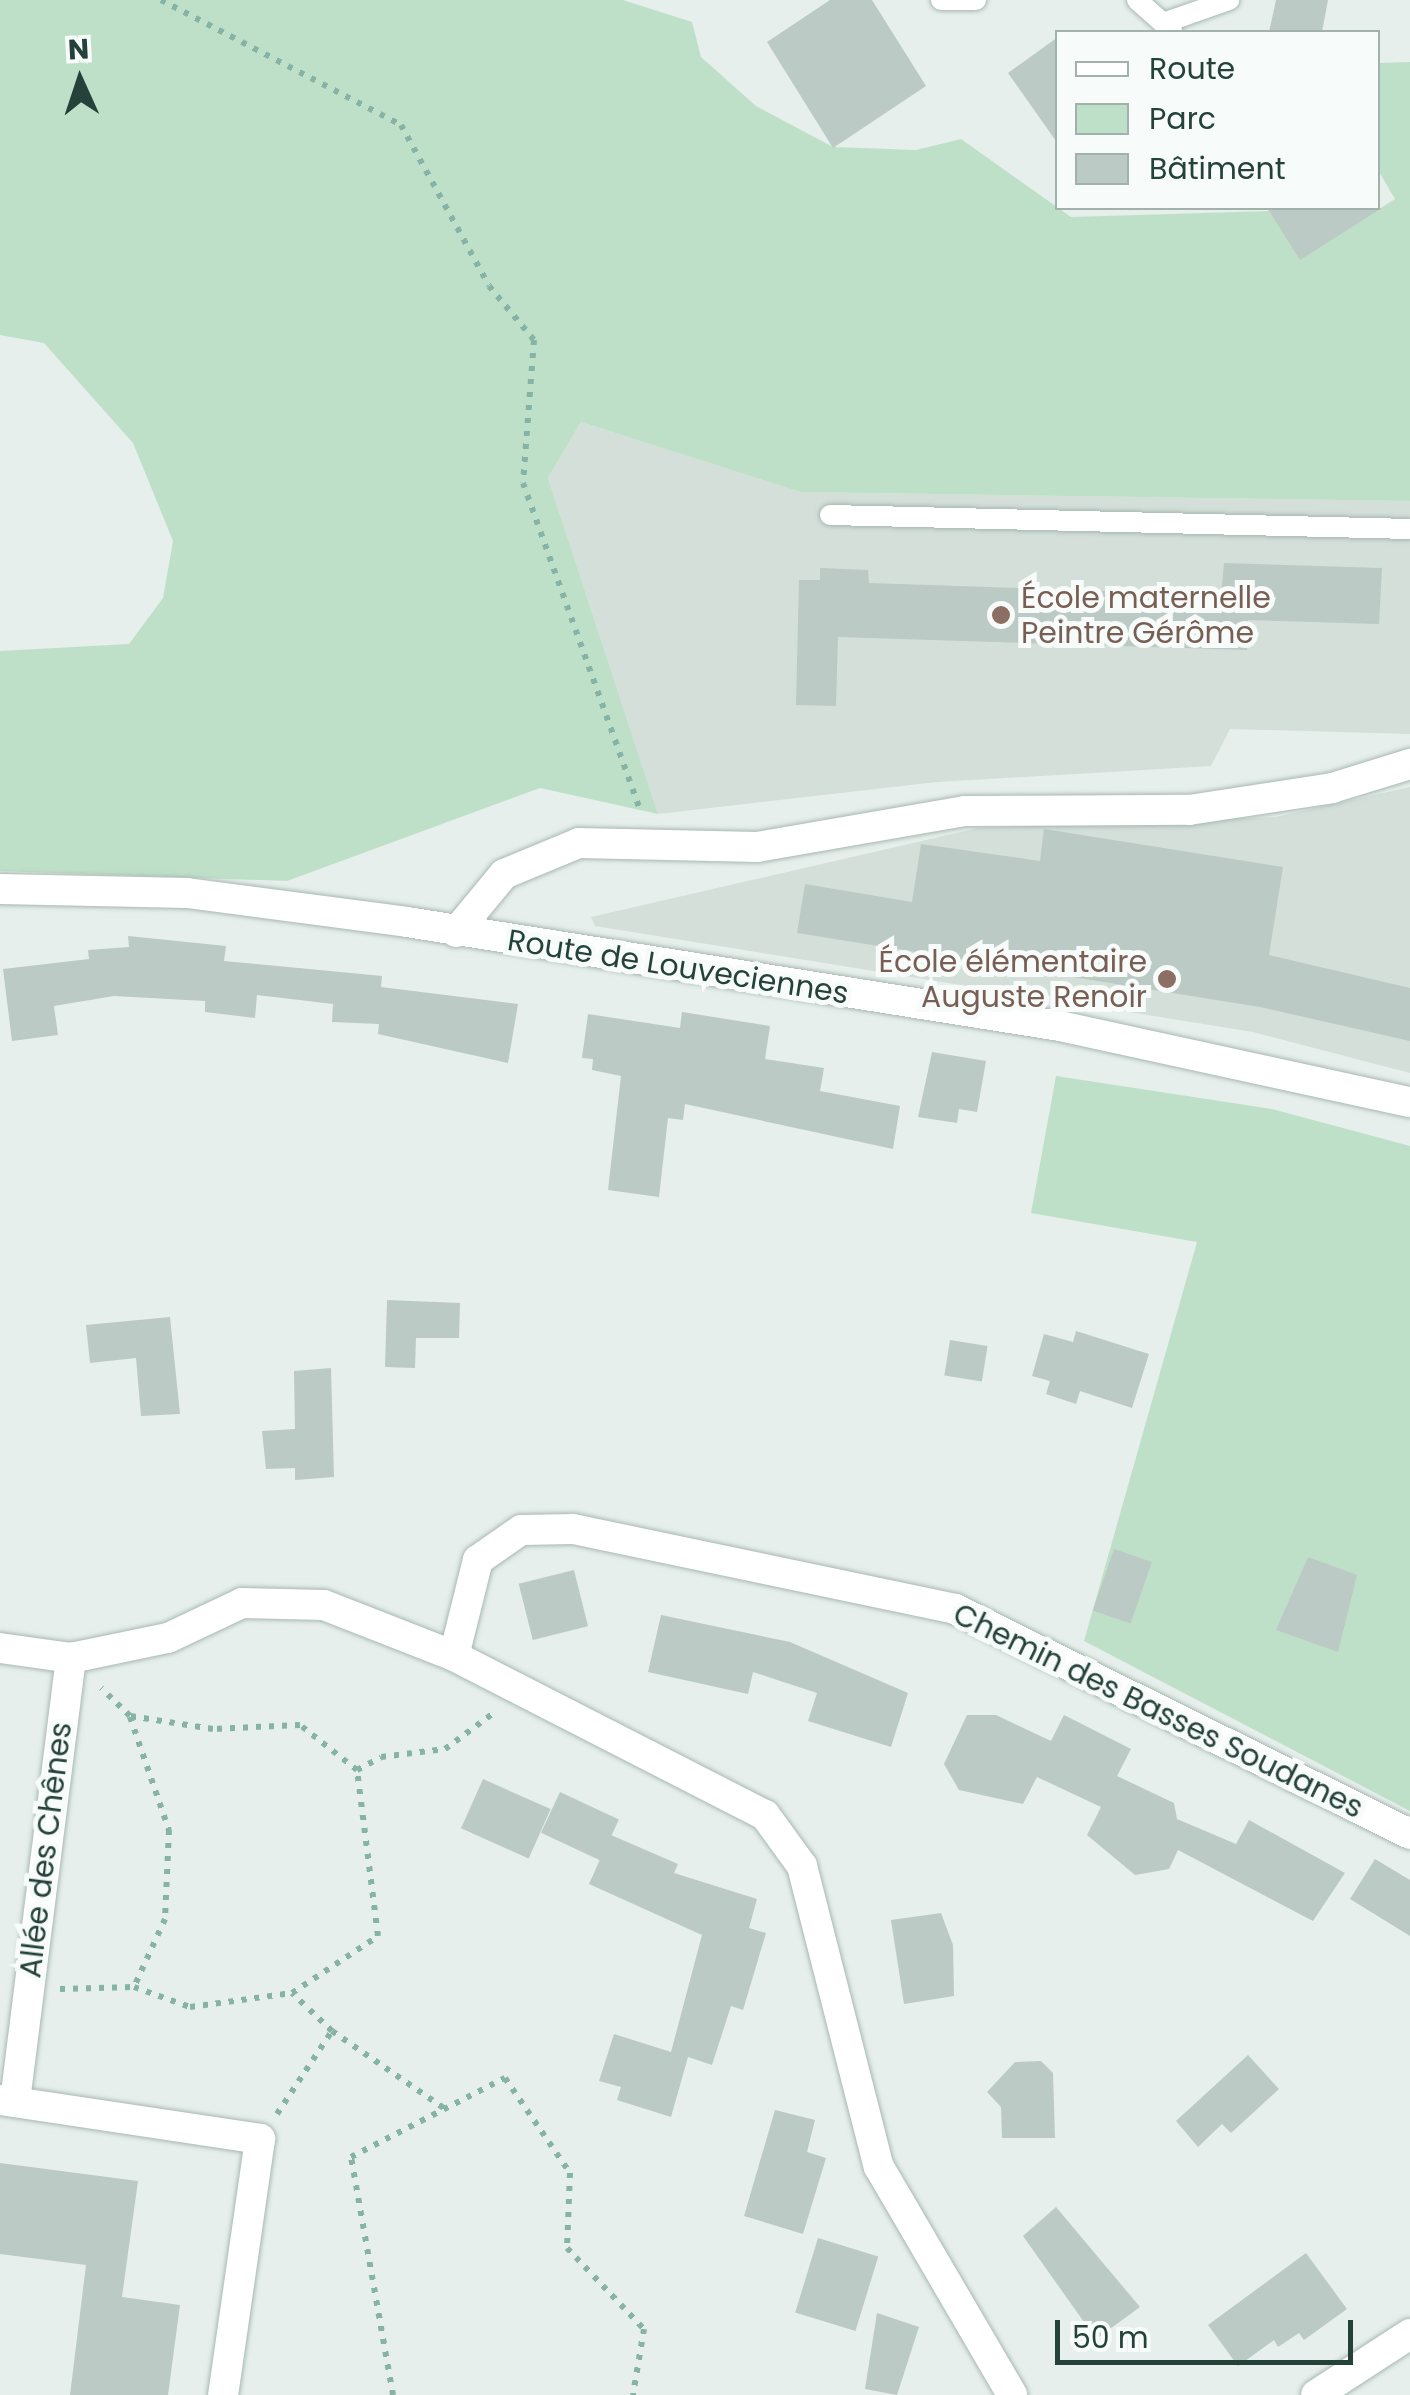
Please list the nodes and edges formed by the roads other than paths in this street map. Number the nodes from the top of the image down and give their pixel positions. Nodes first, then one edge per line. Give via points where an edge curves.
1 (941, 0) edge
2 (976, 0) edge
3 (1137, 0) edge
4 (1229, 0) edge
5 (1171, 26) edge
6 (830, 515) dead end
7 (1410, 529) edge
8 (1410, 764) edge
9 (0, 889) edge
10 (456, 932) junction
11 (1410, 1102) edge
12 (0, 1648) edge
13 (454, 1656) junction
14 (70, 1658) junction
15 (1410, 1834) edge
16 (7, 2100) edge
17 (1410, 2334) edge
18 (223, 2395) edge
19 (1012, 2395) edge
20 (1316, 2395) edge

1 - 2 lane
3 - 5 lane
4 - 5 lane
6 - 7 lane
8 - 10 street via 1332,788 1188,810 965,811 756,847 546,852 504,874
9 - 10 street, Route de Louveciennes via 187,893
10 - 11 street, Route de Louveciennes via 1060,1026
12 - 14 street
13 - 14 street via 324,1605 242,1603 168,1638
13 - 15 street, Chemin des Basses Soudanes via 478,1560 520,1530 573,1529 955,1609
13 - 19 street via 765,1815 802,1866 879,2167
14 - 16 street, Allée des Chênes via 28,1990
16 - 18 street via 260,2139
17 - 20 street

